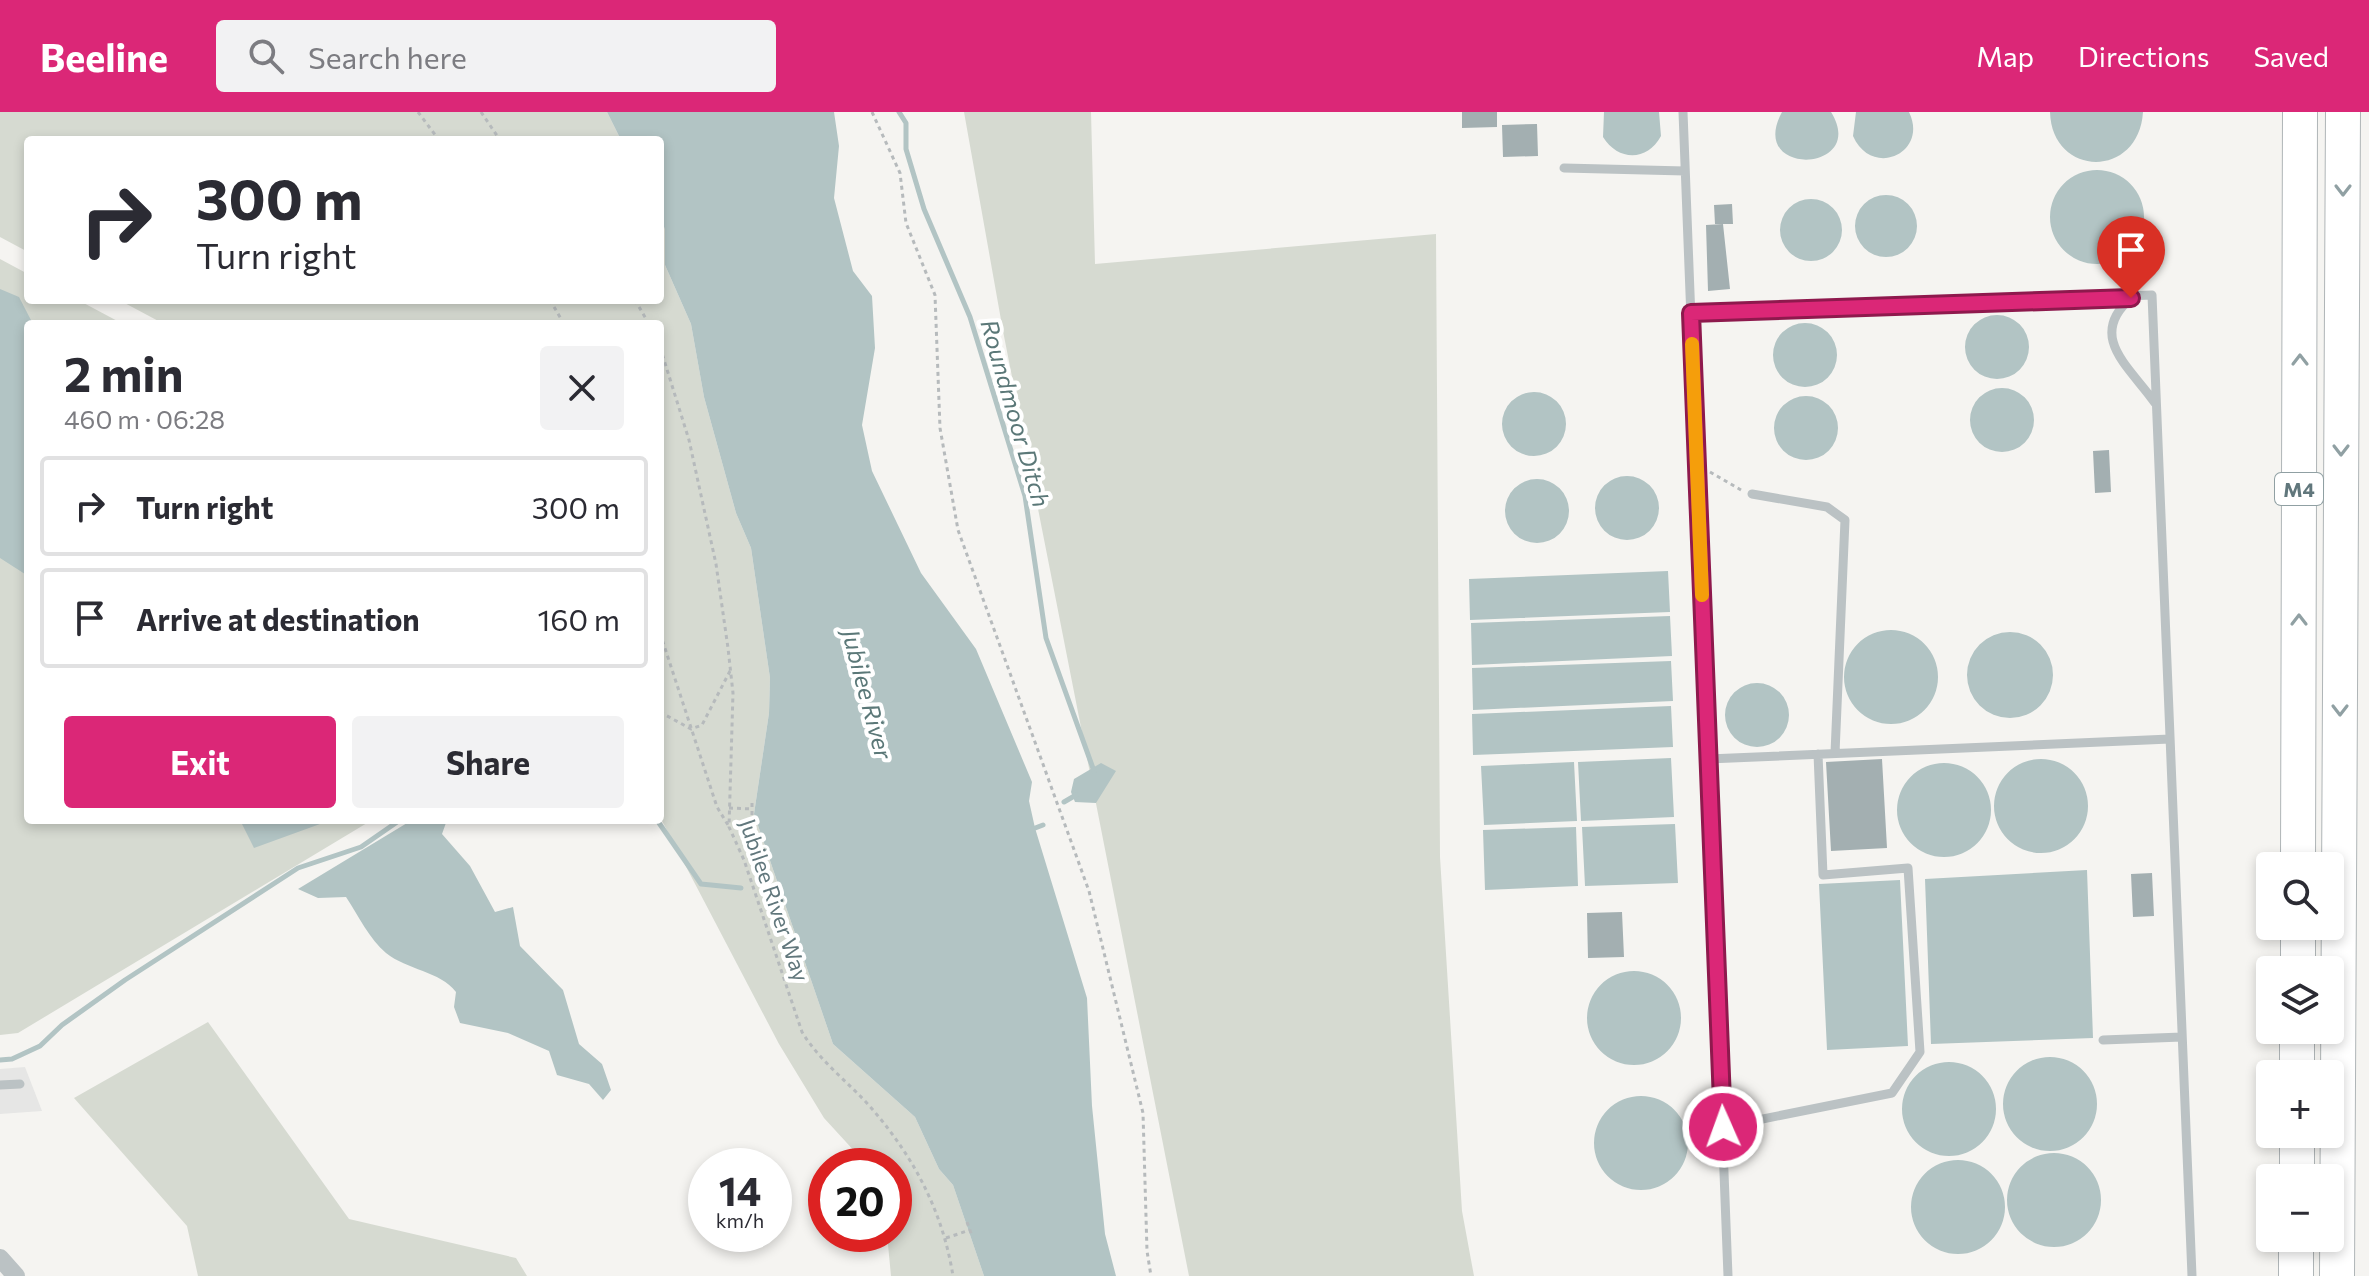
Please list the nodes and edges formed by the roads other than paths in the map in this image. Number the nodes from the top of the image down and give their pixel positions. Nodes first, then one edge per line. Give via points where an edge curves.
1 (1683, 112) edge
2 (2300, 112) edge
3 (2343, 112) edge
4 (1564, 168) dead end
5 (1685, 171) junction
6 (2131, 298) junction
7 (1691, 313) junction
8 (2155, 403) junction
9 (1752, 494) road end
10 (2170, 739) junction
11 (1835, 753) junction
12 (1818, 754) junction
13 (1708, 759) junction
14 (2298, 852) edge
15 (2182, 1037) junction
16 (2103, 1040) dead end
17 (20, 1084) dead end
18 (0, 1085) edge
19 (1723, 1127) junction
20 (2296, 1252) edge
21 (0, 1258) edge
22 (16, 1276) edge
23 (1728, 1276) edge
24 (2192, 1276) edge
25 (2296, 1276) edge
26 (2337, 1276) edge

1 - 5 lane
14 -> 2 highway, M4
3 -> 26 highway, M4
4 - 5 lane
5 - 7 lane
6 - 7 lane
6 - 8 lane via 2117,310 2110,335 2114,350
6 - 8 lane via 2152,295
7 - 13 lane
8 - 10 lane
9 - 11 lane via 1827,507 1845,520
10 - 11 lane
10 - 15 lane
11 - 12 lane
12 - 13 lane
12 - 19 lane via 1823,875 1908,868 1920,1052 1892,1093
13 - 19 lane
15 - 16 lane
15 - 24 lane
17 - 18 lane
19 - 23 lane
20 - 25 highway
21 - 22 street

